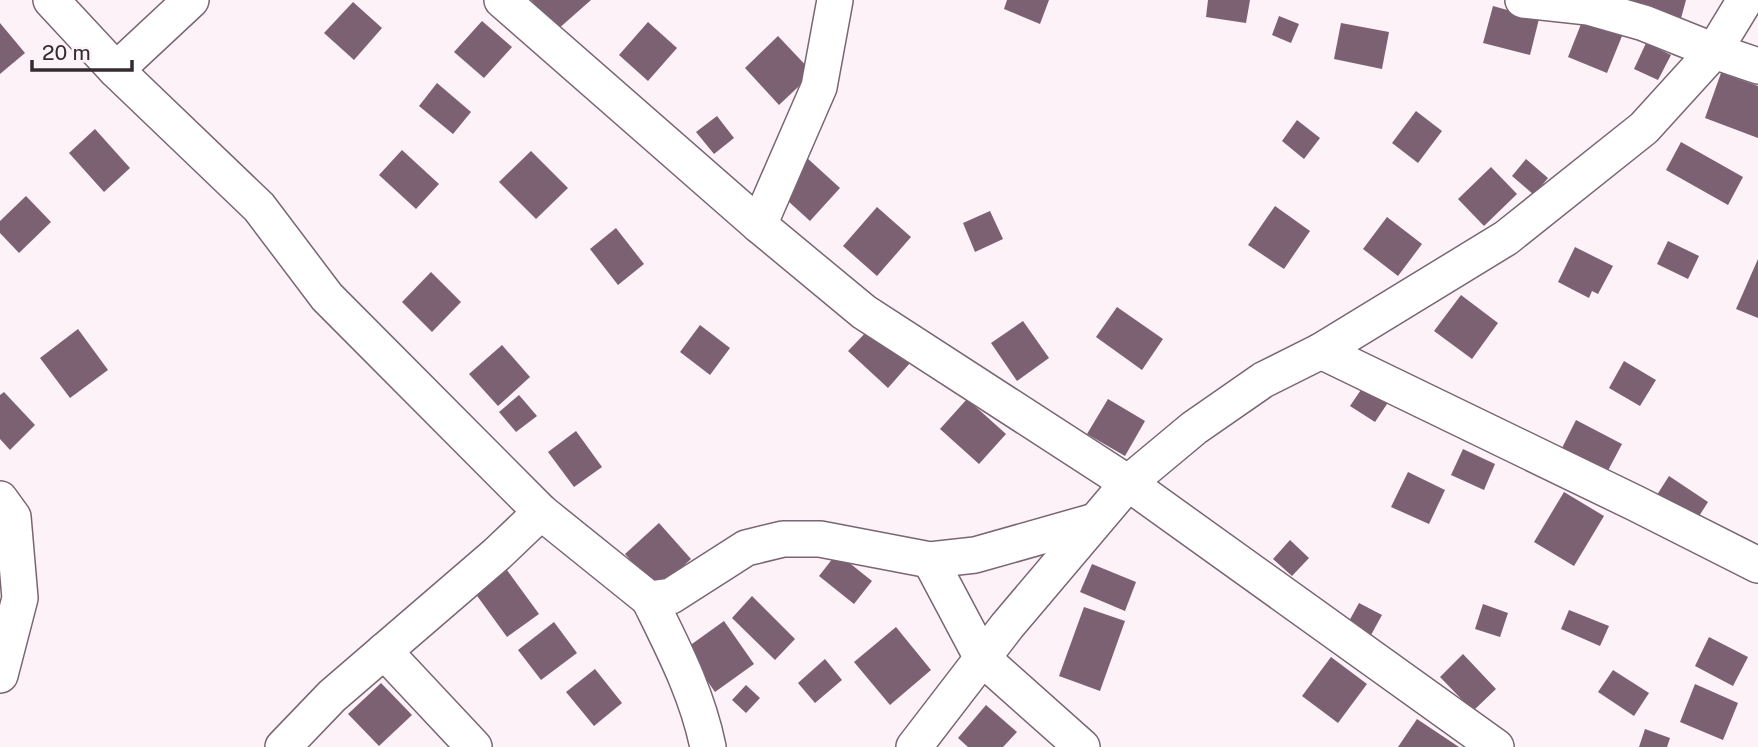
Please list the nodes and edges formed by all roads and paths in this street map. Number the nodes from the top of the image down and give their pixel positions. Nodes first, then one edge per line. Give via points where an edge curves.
1 (51, 0) edge
2 (191, 0) edge
3 (502, 0) edge
4 (835, 0) edge
5 (1523, 0) edge
6 (1745, 0) edge
7 (1714, 51) junction
8 (1758, 66) edge
9 (116, 70) junction
10 (759, 225) junction
11 (1321, 351) junction
12 (1128, 483) junction
13 (0, 499) edge
14 (541, 512) junction
15 (1095, 522) junction
16 (930, 560) junction
17 (1758, 565) edge
18 (649, 599) junction
19 (384, 651) junction
20 (982, 658) junction
21 (0, 675) edge
22 (283, 747) edge
23 (474, 747) edge
24 (708, 747) edge
25 (914, 747) edge
26 (1082, 747) edge
27 (1496, 747) edge

1 - 9 street
2 - 9 street
3 - 10 street
4 - 10 street via 819,87
5 - 7 street via 1588,7
6 - 7 street
7 - 8 street
7 - 11 street via 1644,128 1506,238
9 - 14 street via 259,207 327,297
10 - 12 street via 864,312
11 - 12 street via 1251,388
11 - 17 street
12 - 15 street
12 - 27 street
13 - 21 street via 13,517 20,598
14 - 18 street
14 - 19 street
15 - 16 street via 975,555
15 - 20 street
16 - 18 street via 820,539 783,539 746,548 671,596
16 - 20 street
18 - 24 street via 684,668
19 - 22 street
19 - 23 street
20 - 25 street
20 - 26 street

